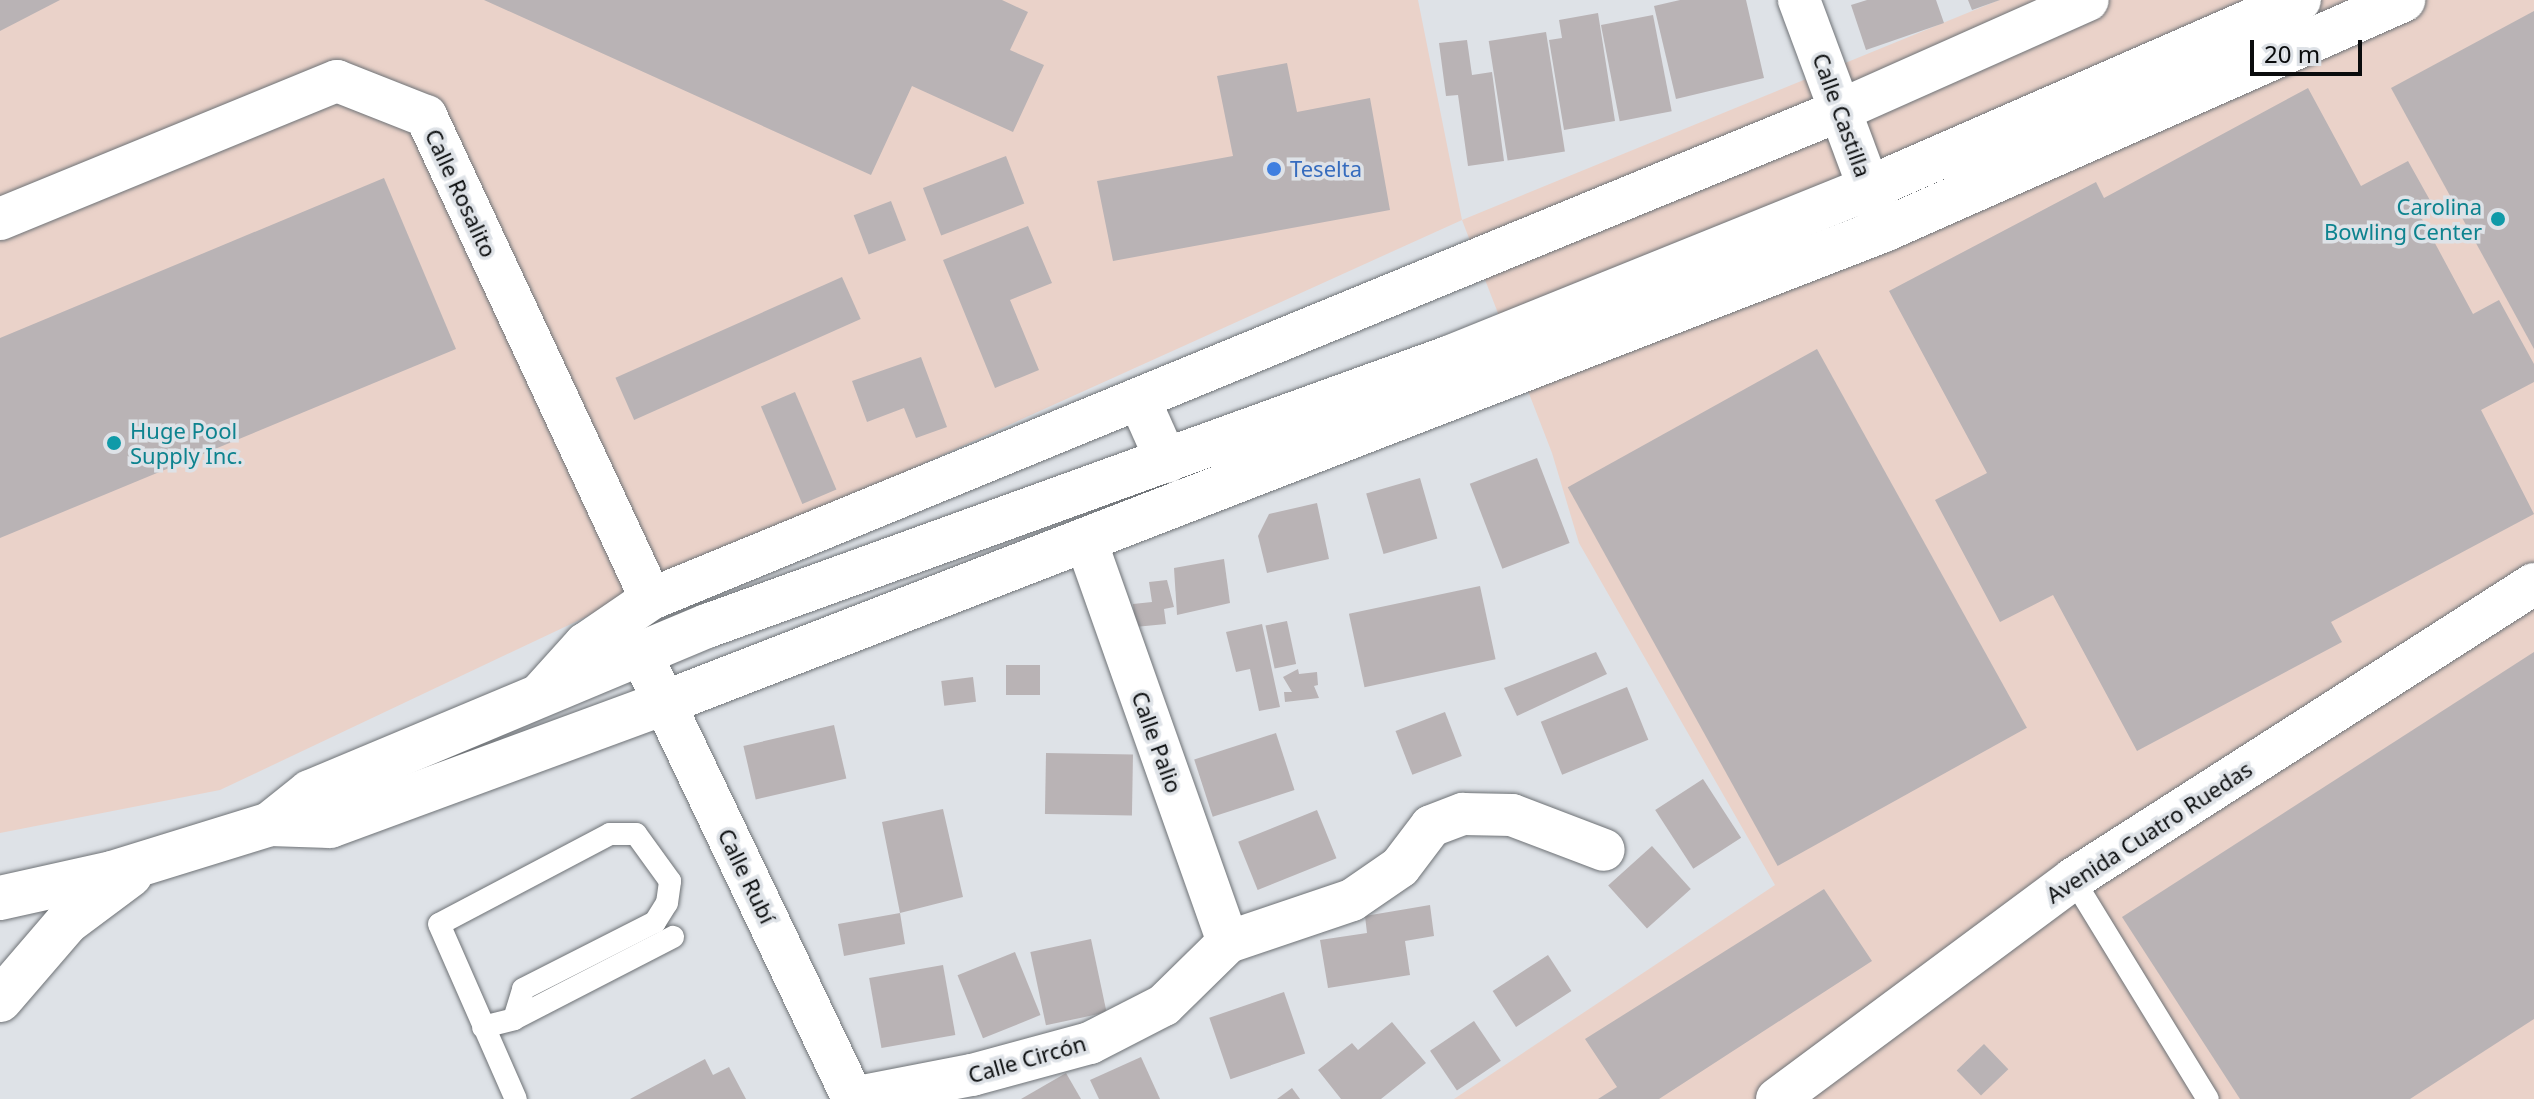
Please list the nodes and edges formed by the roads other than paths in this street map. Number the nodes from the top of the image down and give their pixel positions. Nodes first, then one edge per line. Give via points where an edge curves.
1 (1799, 0) edge
2 (2088, 0) edge
3 (2299, 0) edge
4 (2403, 0) edge
5 (1841, 110) junction
6 (1869, 188) junction
7 (0, 219) edge
8 (1884, 230) junction
9 (1139, 399) junction
10 (1167, 462) junction
11 (1086, 541) junction
12 (2534, 584) edge
13 (651, 599) junction
14 (641, 654) junction
15 (539, 695) junction
16 (664, 703) junction
17 (270, 824) junction
18 (1604, 850) dead end
19 (149, 861) junction
20 (2073, 879) junction
21 (0, 898) edge
22 (673, 937) dead end
23 (1228, 942) junction
24 (0, 1000) edge
25 (514, 1019) junction
26 (483, 1027) junction
27 (852, 1098) edge
28 (516, 1099) edge
29 (1777, 1099) edge
30 (2208, 1099) edge

1 - 5 street, Calle Castilla
2 - 5 street
3 - 6 street
4 - 8 street
5 - 6 street, Calle Castilla
5 - 9 street
6 - 8 street, Calle Castilla
6 - 10 street via 1451,357
7 - 13 street, Calle Rosalito via 337,81 426,116
8 - 11 street
9 - 10 street
9 - 13 street
10 - 14 street via 874,563
11 - 16 street
11 - 23 street, Calle Palio
12 - 20 street, Avenida Cuatro Ruedas
13 - 15 street via 585,644
14 - 15 street
14 - 16 street, Calle Rubí
15 - 17 street via 310,792
16 - 17 street via 330,826
16 - 27 street, Calle Rubí
17 - 19 street
18 - 23 street, Calle Circón via 1512,815 1463,814 1431,826 1400,867 1352,900
19 - 21 street
19 - 24 street via 67,922
20 - 29 street, Avenida Cuatro Ruedas
20 - 30 lane
22 - 25 lane
23 - 27 street, Calle Circón via 1164,1005 1090,1043 972,1075
25 - 26 lane
25 - 26 lane via 523,989 655,922 667,903 670,881 636,834 610,834 439,924
26 - 28 lane

